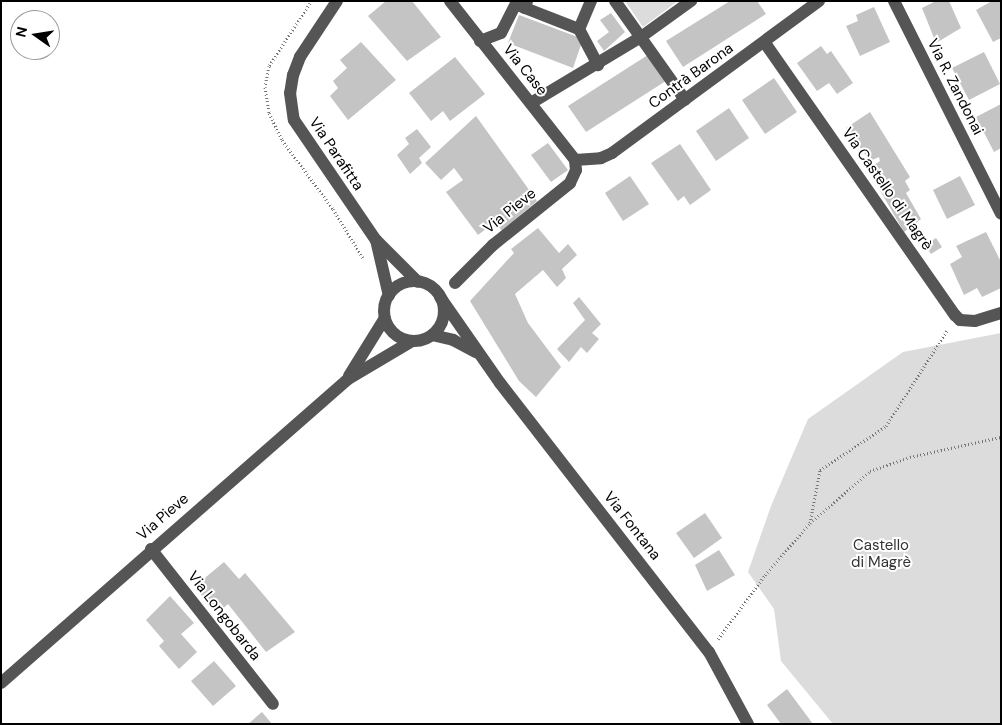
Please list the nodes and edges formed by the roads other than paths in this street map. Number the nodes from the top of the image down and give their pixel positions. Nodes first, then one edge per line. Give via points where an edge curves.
1 (337, 1) edge
2 (450, 1) edge
3 (590, 1) edge
4 (615, 1) edge
5 (691, 1) edge
6 (819, 1) edge
7 (894, 1) edge
8 (526, 5) edge
9 (580, 29) junction
10 (641, 37) junction
11 (480, 41) junction
12 (765, 42) junction
13 (598, 65) junction
14 (685, 100) junction
15 (531, 104) junction
16 (575, 160) junction
17 (1001, 214) edge
18 (376, 240) junction
19 (418, 282) junction
20 (455, 284) dead end
21 (389, 296) junction
22 (440, 297) junction
23 (1001, 313) edge
24 (385, 318) junction
25 (432, 335) junction
26 (412, 341) junction
27 (480, 355) junction
28 (348, 379) junction
29 (151, 549) junction
30 (1, 683) edge
31 (273, 704) dead end
32 (748, 724) edge

1 - 18 street, Via Parafitta via 300,56 293,75 291,107 305,139
2 - 11 street, Via Case
3 - 9 street
4 - 10 street
5 - 10 street
6 - 12 street, Contrà Barona
7 - 17 street, Via R. Zandonai
8 - 9 street
8 - 11 street via 516,4 501,33
9 - 13 street
10 - 13 street
10 - 14 street
11 - 15 street, Via Case
12 - 14 street, Contrà Barona
12 - 23 street, Via Castello di Magrè via 955,315 960,320 975,321
13 - 15 street
14 - 16 street, Contrà Barona via 612,153 586,161
15 - 16 street, Via Case
16 - 20 street, Via Pieve via 576,170 570,183 493,245
18 - 19 street, Via Parafitta
18 - 21 street, Via Parafitta
19 - 21 street via 402,284
19 - 22 street via 428,285
21 - 24 street
22 - 25 street via 443,318
22 - 27 street, Via Fontana
24 - 26 street via 395,334
24 - 28 street, Via Pieve
25 - 26 street
25 - 27 street, Via Fontana via 464,344
26 - 28 street, Via Pieve
27 - 32 street, Via Fontana via 709,652
28 - 29 street, Via Pieve
29 - 30 street, Via Pieve
29 - 31 street, Via Longobarda

